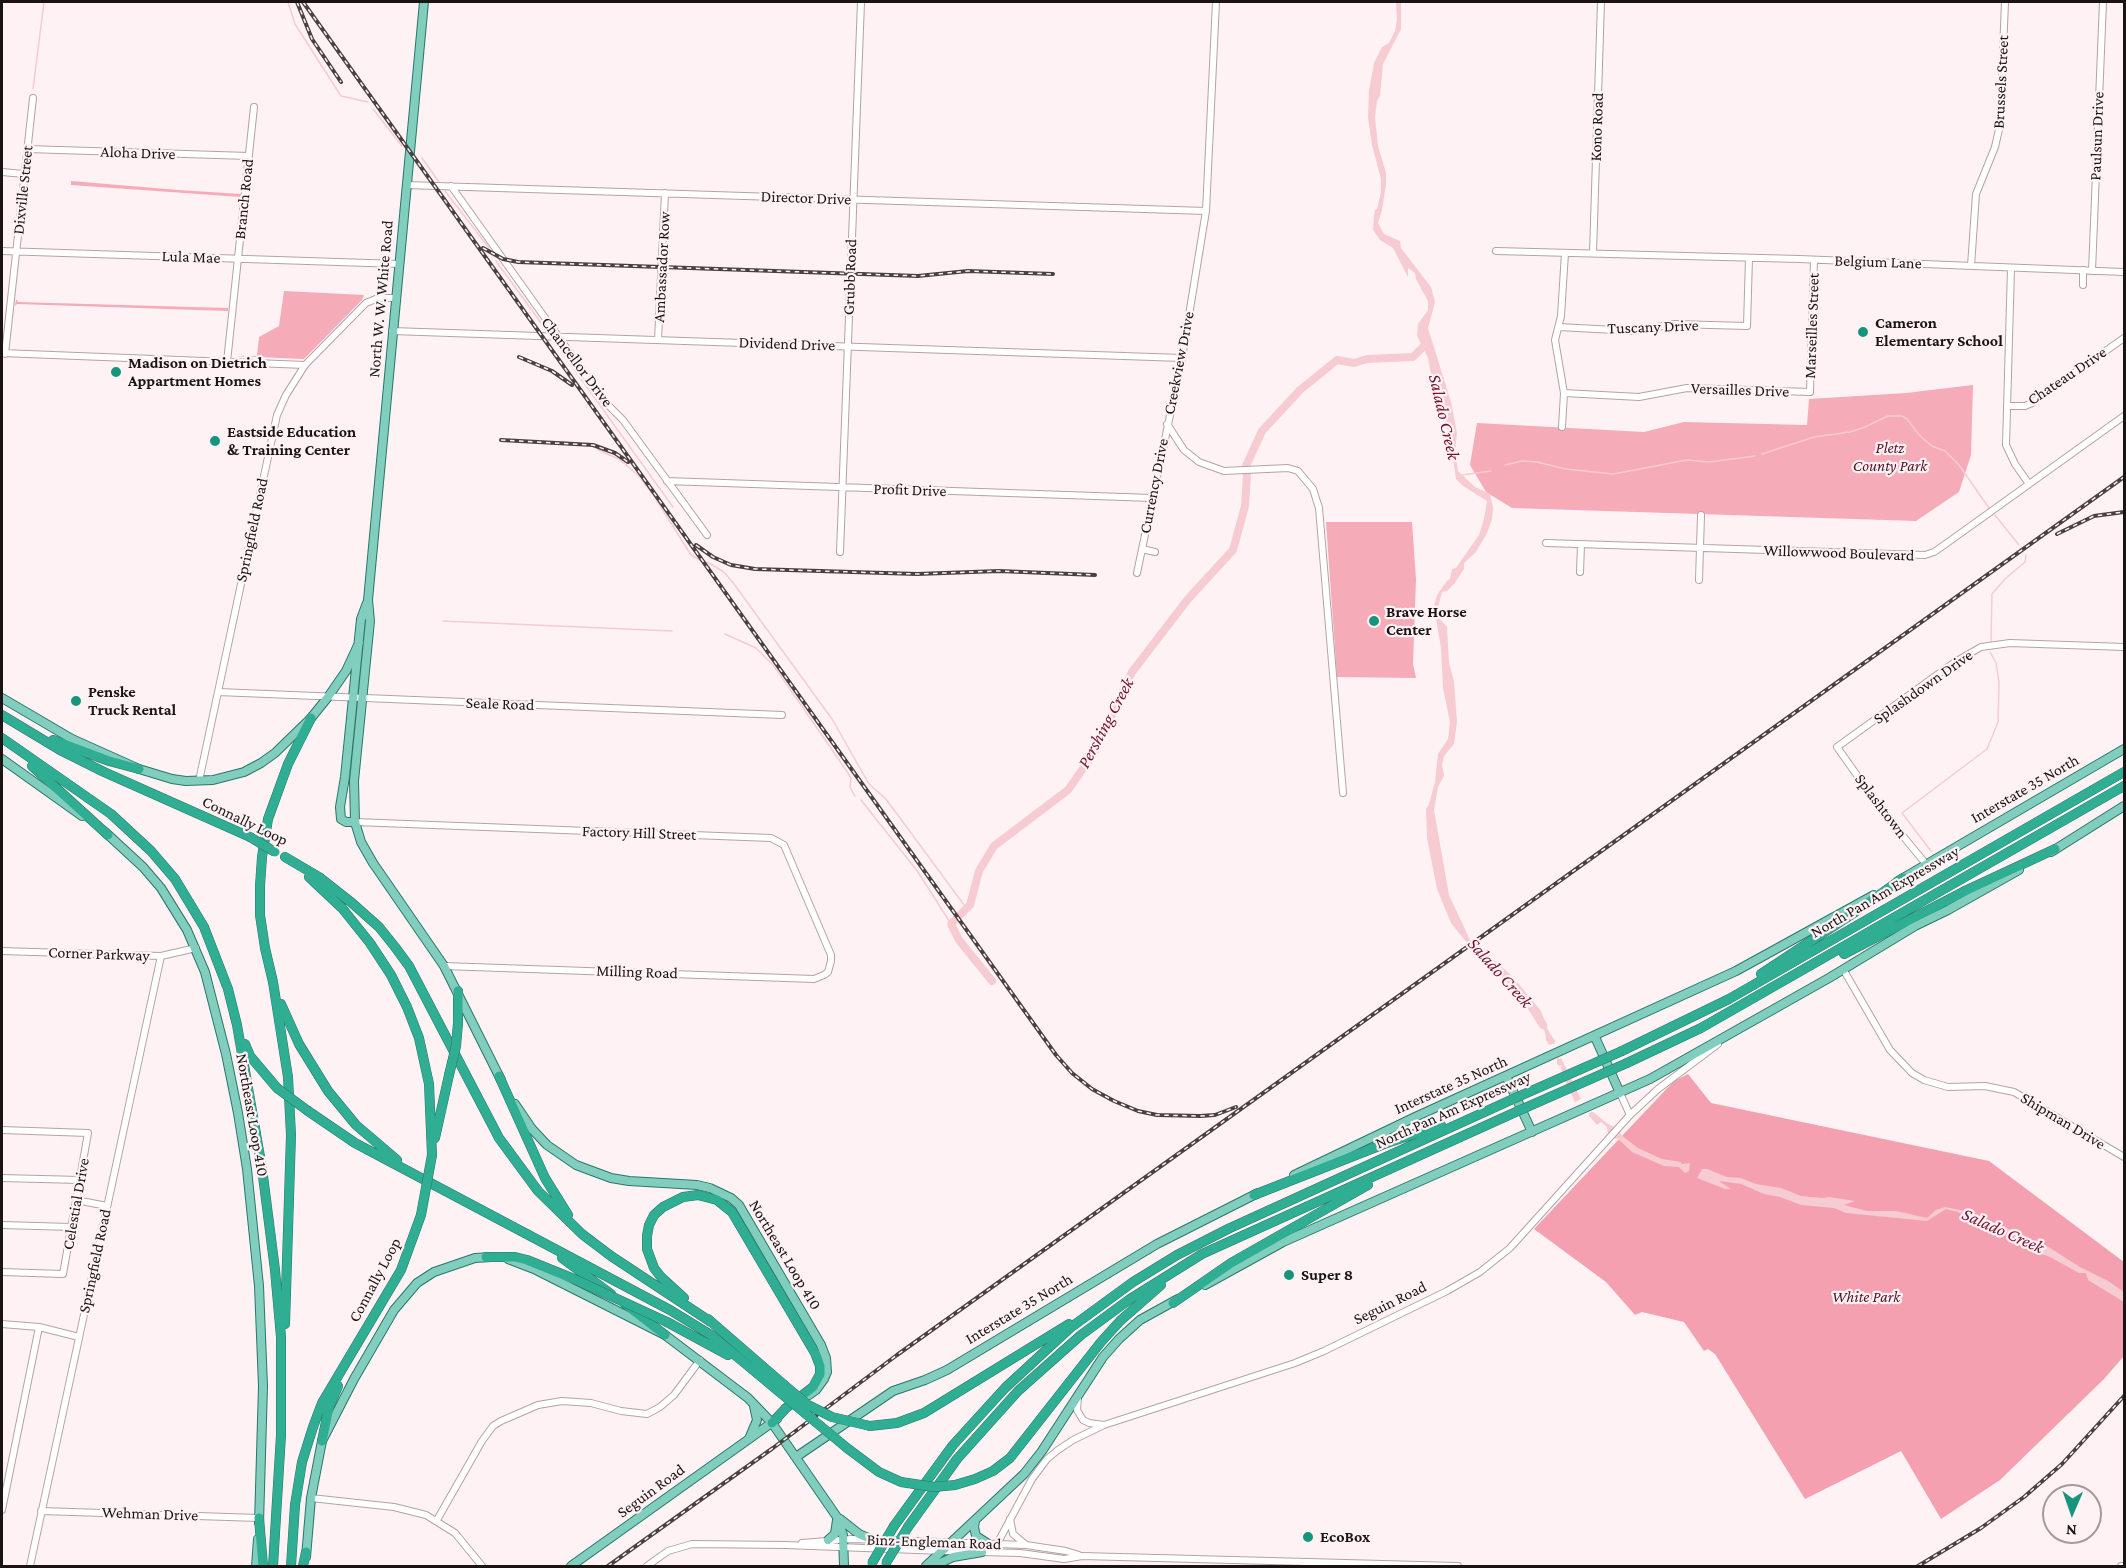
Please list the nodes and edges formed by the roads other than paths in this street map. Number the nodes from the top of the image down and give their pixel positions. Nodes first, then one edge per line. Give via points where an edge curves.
1 (424, 2) edge
2 (861, 2) edge
3 (1216, 2) edge
4 (1602, 2) edge
5 (2005, 2) edge
6 (2103, 2) edge
7 (33, 98) dead end
8 (254, 107) dead end
9 (27, 149) junction
10 (249, 156) junction
11 (2, 172) edge
12 (24, 174) junction
13 (406, 184) junction
14 (451, 186) junction
15 (665, 193) junction
16 (853, 199) junction
17 (1206, 211) junction
18 (2, 251) edge
19 (16, 251) junction
20 (1496, 251) dead end
21 (1565, 253) junction
22 (1593, 253) junction
23 (1672, 255) junction
24 (1749, 258) junction
25 (238, 259) junction
26 (1814, 260) junction
27 (399, 264) junction
28 (1674, 265) dead end
29 (1971, 266) junction
30 (2011, 268) junction
31 (2083, 270) junction
32 (2092, 271) junction
33 (2124, 272) edge
34 (2083, 285) dead end
35 (396, 298) junction
36 (1559, 327) junction
37 (392, 331) junction
38 (557, 337) junction
39 (2124, 338) edge
40 (658, 340) junction
41 (848, 346) junction
42 (3, 354) edge
43 (1182, 358) junction
44 (227, 362) junction
45 (305, 365) junction
46 (1810, 392) joint
47 (1564, 393) junction
48 (2007, 406) junction
49 (2124, 416) edge
50 (1167, 424) junction
51 (1562, 427) dead end
52 (667, 481) junction
53 (2029, 484) junction
54 (842, 487) junction
55 (1152, 498) junction
56 (1701, 515) dead end
57 (707, 535) dead end
58 (1546, 543) dead end
59 (1581, 545) junction
60 (1142, 549) junction
61 (1700, 549) junction
62 (840, 552) dead end
63 (1155, 552) dead end
64 (1580, 572) dead end
65 (1137, 573) dead end
66 (1699, 580) dead end
67 (368, 600) junction
68 (359, 643) junction
69 (2124, 647) edge
70 (218, 692) junction
71 (328, 697) junction
72 (2, 698) edge
73 (358, 698) junction
74 (2, 715) edge
75 (782, 715) dead end
76 (311, 718) junction
77 (13, 723) junction
78 (3, 739) edge
79 (1837, 747) joint
80 (2124, 749) edge
81 (2, 759) edge
82 (139, 769) junction
83 (2124, 772) edge
84 (199, 781) junction
85 (2124, 786) edge
86 (1343, 793) dead end
87 (2122, 810) edge
88 (355, 822) junction
89 (108, 835) junction
90 (2055, 849) junction
91 (285, 858) junction
92 (1926, 864) junction
93 (1903, 878) junction
94 (196, 948) junction
95 (2, 951) edge
96 (161, 956) junction
97 (444, 966) junction
98 (1843, 969) junction
99 (828, 972) joint
100 (1790, 978) junction
101 (273, 982) junction
102 (458, 991) junction
103 (1696, 1016) junction
104 (237, 1025) junction
105 (1738, 1030) junction
106 (1595, 1037) junction
107 (499, 1076) junction
108 (1506, 1076) junction
109 (1620, 1093) junction
110 (1489, 1110) junction
111 (1630, 1115) junction
112 (2, 1130) edge
113 (1532, 1132) junction
114 (432, 1155) junction
115 (2124, 1157) edge
116 (1396, 1166) junction
117 (418, 1174) junction
118 (2, 1178) edge
119 (80, 1180) junction
120 (1254, 1195) junction
121 (76, 1200) junction
122 (107, 1206) junction
123 (2, 1225) edge
124 (71, 1227) junction
125 (582, 1234) junction
126 (536, 1238) junction
127 (486, 1257) junction
128 (2, 1272) edge
129 (1172, 1272) junction
130 (1173, 1302) junction
131 (1083, 1318) junction
132 (711, 1322) junction
133 (2, 1324) edge
134 (39, 1327) junction
135 (664, 1335) junction
136 (79, 1337) junction
137 (348, 1359) junction
138 (700, 1360) junction
139 (755, 1370) junction
140 (780, 1387) junction
141 (1078, 1395) junction
142 (753, 1403) junction
143 (772, 1423) junction
144 (1104, 1425) junction
145 (281, 1435) junction
146 (749, 1439) junction
147 (322, 1441) junction
148 (796, 1456) junction
149 (311, 1498) junction
150 (2, 1510) edge
151 (41, 1511) junction
152 (837, 1517) junction
153 (259, 1518) junction
154 (1010, 1518) junction
155 (437, 1520) junction
156 (975, 1521) junction
157 (843, 1539) junction
158 (871, 1539) junction
159 (828, 1540) junction
160 (952, 1542) junction
161 (987, 1543) junction
162 (997, 1544) junction
163 (786, 1545) junction
164 (1026, 1545) junction
165 (844, 1548) junction
166 (944, 1551) junction
167 (306, 1552) joint
168 (982, 1552) junction
169 (996, 1552) junction
170 (1082, 1556) junction
171 (871, 1565) edge
172 (885, 1565) edge
173 (30, 1566) edge
174 (256, 1566) edge
175 (262, 1566) edge
176 (273, 1566) edge
177 (291, 1566) edge
178 (305, 1566) edge
179 (482, 1566) edge
180 (571, 1566) edge
181 (647, 1566) edge
182 (844, 1566) edge
183 (926, 1566) edge
184 (934, 1566) edge
185 (1415, 1566) edge
186 (1449, 1566) edge
187 (1458, 1566) edge

1 - 13 main road, North W. W. White Road
2 - 16 street, Grubb Road
3 - 17 street, Creekview Drive
4 - 22 street, Kono Road
5 - 29 street, Brussels Street via 2000,125 1976,194
6 - 32 street, Paulsun Drive
7 - 9 street, Dixville Street
8 - 10 street, Branch Road
9 - 10 street, Aloha Drive
9 - 12 street, Dixville Street
10 - 25 street, Branch Road
11 - 12 street
12 - 19 street, Dixville Street
13 - 14 street, Director Drive
13 - 27 main road, North W. W. White Road
14 - 15 street, Director Drive
14 - 38 street, Chancellor Drive
15 - 16 street, Director Drive
15 - 40 street, Ambassador Row
16 - 17 street, Director Drive
16 - 41 street, Grubb Road
17 - 43 street, Creekview Drive
18 - 19 street, Lula Mae
19 - 25 street, Lula Mae
19 - 42 street, Dixville Street
20 - 21 street, Belgium Lane
21 - 22 street, Belgium Lane
21 - 36 street
22 - 23 street, Belgium Lane
23 - 24 street, Belgium Lane
23 - 28 street
24 - 26 street, Belgium Lane
24 - 36 street, Tuscany Drive via 1746,326 1675,324 1633,331
25 - 27 street, Lula Mae
25 - 44 street, Branch Road
26 - 29 street, Belgium Lane
26 - 46 street, Marseilles Street
27 - 35 main road, North W. W. White Road
29 - 30 street, Belgium Lane
30 - 31 street, Belgium Lane
30 - 48 street
31 - 32 street, Belgium Lane
31 - 34 street
32 - 33 street, Belgium Lane
35 - 37 main road, North W. W. White Road
35 - 45 street, Springfield Road via 366,303
36 - 47 street via 1555,347
37 - 38 street, Dividend Drive
37 - 67 main road, North W. W. White Road
38 - 40 street, Dividend Drive
38 - 52 street, Chancellor Drive
39 - 48 street, Chateau Drive via 2032,403
40 - 41 street, Dividend Drive
41 - 43 street, Dividend Drive
41 - 54 street, Grubb Road
42 - 44 street
43 - 50 street, Creekview Drive
44 - 45 street
45 - 70 street, Springfield Road via 286,394 273,433
46 - 47 street, Versailles Drive via 1681,388 1639,397
47 - 51 street
48 - 53 street via 2008,450
49 - 53 street, Willowwood Boulevard
50 - 55 street, Currency Drive
50 - 86 street, Creekview Drive via 1184,450 1206,466 1224,471 1288,468 1298,471 1313,489 1319,508
52 - 54 street, Profit Drive
52 - 57 street, Chancellor Drive
53 - 61 street, Willowwood Boulevard via 1925,555
54 - 55 street, Profit Drive
54 - 62 street, Grubb Road
55 - 60 street, Currency Drive
56 - 61 street
58 - 59 street, Willowwood Boulevard
59 - 61 street, Willowwood Boulevard
59 - 64 street
60 - 63 street, Currency Drive
60 - 65 street, Currency Drive
61 - 66 street
67 - 68 main road, North W. W. White Road
67 - 73 main road, North W. W. White Road via 370,621
68 - 71 main road, North W. W. White Road
68 - 73 main road, North W. W. White Road
69 - 79 street, Splashdown Drive via 1981,647
70 - 71 street, Seale Road
70 - 84 street, Springfield Road
71 - 73 street, Seale Road
71 - 76 main road, North W. W. White Road
72 - 82 main road via 72,739
73 - 75 street, Seale Road
73 - 88 main road, North W. W. White Road
73 - 88 main road, North W. W. White Road via 339,812 343,821
74 - 77 highway, Connally Loop
76 - 84 main road via 261,763 229,777
76 - 101 highway via 276,795 262,857 260,915
77 - 82 highway
77 - 91 highway, Connally Loop, bridge via 104,772 250,837
78 - 89 highway
78 - 104 highway via 111,814 175,879 212,945
79 - 92 street, Splashtown
80 - 92 main road, Interstate 35 North
81 - 89 main road, Northeast Loop 410
82 - 84 main road via 172,779
83 - 103 highway, North Pan Am Expressway
85 - 100 highway, North Pan Am Expressway
87 - 90 main road
88 - 97 main road, North W. W. White Road via 373,863
88 - 99 street, Factory Hill Street via 771,838 783,844 787,852 831,956
89 - 94 main road, Northeast Loop 410 via 143,867 172,902
90 - 98 main road
90 - 100 highway
91 - 114 highway, Connally Loop via 342,908 391,975 407,1007 419,1038 429,1084
91 - 125 highway via 319,877 352,903 395,947 499,1138 538,1191
92 - 93 main road, Interstate 35 North
93 - 103 highway
93 - 106 main road, Interstate 35 North via 1736,971
94 - 96 street, Corner Parkway
94 - 153 main road, Northeast Loop 410 via 229,1069 252,1208 263,1386
95 - 96 street, Corner Parkway
96 - 122 street, Springfield Road
97 - 99 street, Milling Road via 814,979
97 - 102 main road, North W. W. White Road
98 - 105 main road
98 - 115 street, Shipman Drive via 1890,1050 1911,1072 1944,1086 1985,1086 2014,1092
100 - 116 highway, North Pan Am Expressway, bridge via 1701,1028
101 - 117 highway via 299,1044 328,1090 356,1125
101 - 145 highway via 288,1077 291,1135
102 - 107 main road, Northeast Loop 410
102 - 114 highway, bridge via 456,1046
103 - 110 highway, North Pan Am Expressway, bridge
104 - 117 highway, bridge via 250,1056 277,1088 355,1143
104 - 145 highway via 275,1270
105 - 109 main road
105 - 111 street, Seguin Road via 1658,1089
106 - 108 main road, Interstate 35 North
106 - 109 main road
107 - 125 highway via 545,1178
107 - 143 main road, Northeast Loop 410 via 531,1129 576,1165 629,1182 710,1188 739,1205 821,1345 827,1364 824,1379 816,1390
108 - 113 main road
108 - 120 main road, Interstate 35 North
109 - 111 street
109 - 113 main road
110 - 120 highway via 1384,1144
110 - 131 highway, North Pan Am Expressway via 1222,1232 1155,1268
111 - 144 street, Seguin Road via 1510,1248 1448,1291 1295,1363
112 - 119 street, Celestial Drive via 88,1133
113 - 130 main road via 1283,1242
114 - 137 highway, Connally Loop, bridge via 422,1215 401,1270
116 - 129 highway, North Pan Am Expressway via 1202,1254
116 - 130 highway via 1231,1263
117 - 126 highway
118 - 119 street
119 - 121 street, Celestial Drive
120 - 148 main road, Interstate 35 North via 1156,1244 947,1370 892,1391
121 - 122 street
121 - 124 street, Celestial Drive
122 - 136 street, Springfield Road
123 - 124 street
124 - 128 street, Celestial Drive via 63,1274
125 - 132 highway
126 - 135 highway
126 - 139 highway via 670,1310 711,1335
127 - 135 main road via 507,1259 534,1269
127 - 139 highway, bridge via 515,1257 574,1279 667,1322
127 - 147 main road via 455,1263 417,1283 394,1310
129 - 140 highway, bridge via 1101,1342 1010,1458 993,1471 956,1485 934,1487 901,1482 879,1472
129 - 172 highway, North Pan Am Expressway, bridge via 1081,1335 1018,1391 957,1459
130 - 141 main road via 1140,1320 1119,1340 1103,1356
131 - 140 highway, bridge via 1067,1324 924,1413 897,1423 870,1425 832,1417
131 - 171 highway, North Pan Am Expressway, bridge via 980,1414 937,1465
132 - 140 highway
132 - 143 highway via 661,1277 647,1249 654,1215 683,1197 708,1197 732,1212 818,1360 817,1381
133 - 134 street
134 - 136 street
134 - 150 street
135 - 138 main road
136 - 151 street, Springfield Road
137 - 147 highway via 329,1407
137 - 177 highway, Connally Loop via 322,1403 302,1462
138 - 142 main road
138 - 155 street via 674,1395 647,1414 562,1401 538,1405 501,1421 479,1445
139 - 140 highway
141 - 144 street via 1077,1408 1083,1420
141 - 156 main road via 1024,1474
142 - 143 main road
142 - 146 main road via 757,1420
143 - 146 main road, Seguin Road
143 - 148 main road
144 - 154 street, Seguin Road via 1073,1440 1047,1460
145 - 176 highway
146 - 180 main road, Seguin Road
147 - 149 main road
148 - 152 main road
149 - 155 street via 405,1509
149 - 167 main road
151 - 153 street, Wehman Drive
151 - 173 street, Springfield Road
152 - 157 main road
152 - 158 main road
152 - 159 main road via 836,1534
153 - 174 main road, Northeast Loop 410
153 - 175 highway
154 - 162 street, Seguin Road
154 - 164 street via 1013,1534
155 - 179 street via 462,1541
156 - 160 main road
156 - 161 main road via 976,1536
157 - 158 street, Binz-Engleman Road
157 - 159 street, Binz-Engleman Road
157 - 165 main road
158 - 160 street, Binz-Engleman Road
159 - 163 street, Binz-Engleman Road
160 - 161 street, Binz-Engleman Road
160 - 166 main road
161 - 162 street, Binz-Engleman Road
162 - 164 street, Binz-Engleman Road
162 - 169 street, Seguin Road
163 - 165 street, Binz-Engleman Road
163 - 181 street, Binz-Engleman Road via 692,1544 668,1551
164 - 170 street, Binz-Engleman Road
165 - 166 street, Binz-Engleman Road
165 - 182 main road
166 - 168 street, Binz-Engleman Road
166 - 183 main road
167 - 178 highway
168 - 169 street, Binz-Engleman Road
168 - 184 main road via 953,1557
169 - 170 street, Binz-Engleman Road via 1064,1559
170 - 185 street, Binz-Engleman Road
185 - 186 street, Binz-Engleman Road
186 - 187 street, Binz-Engleman Road

